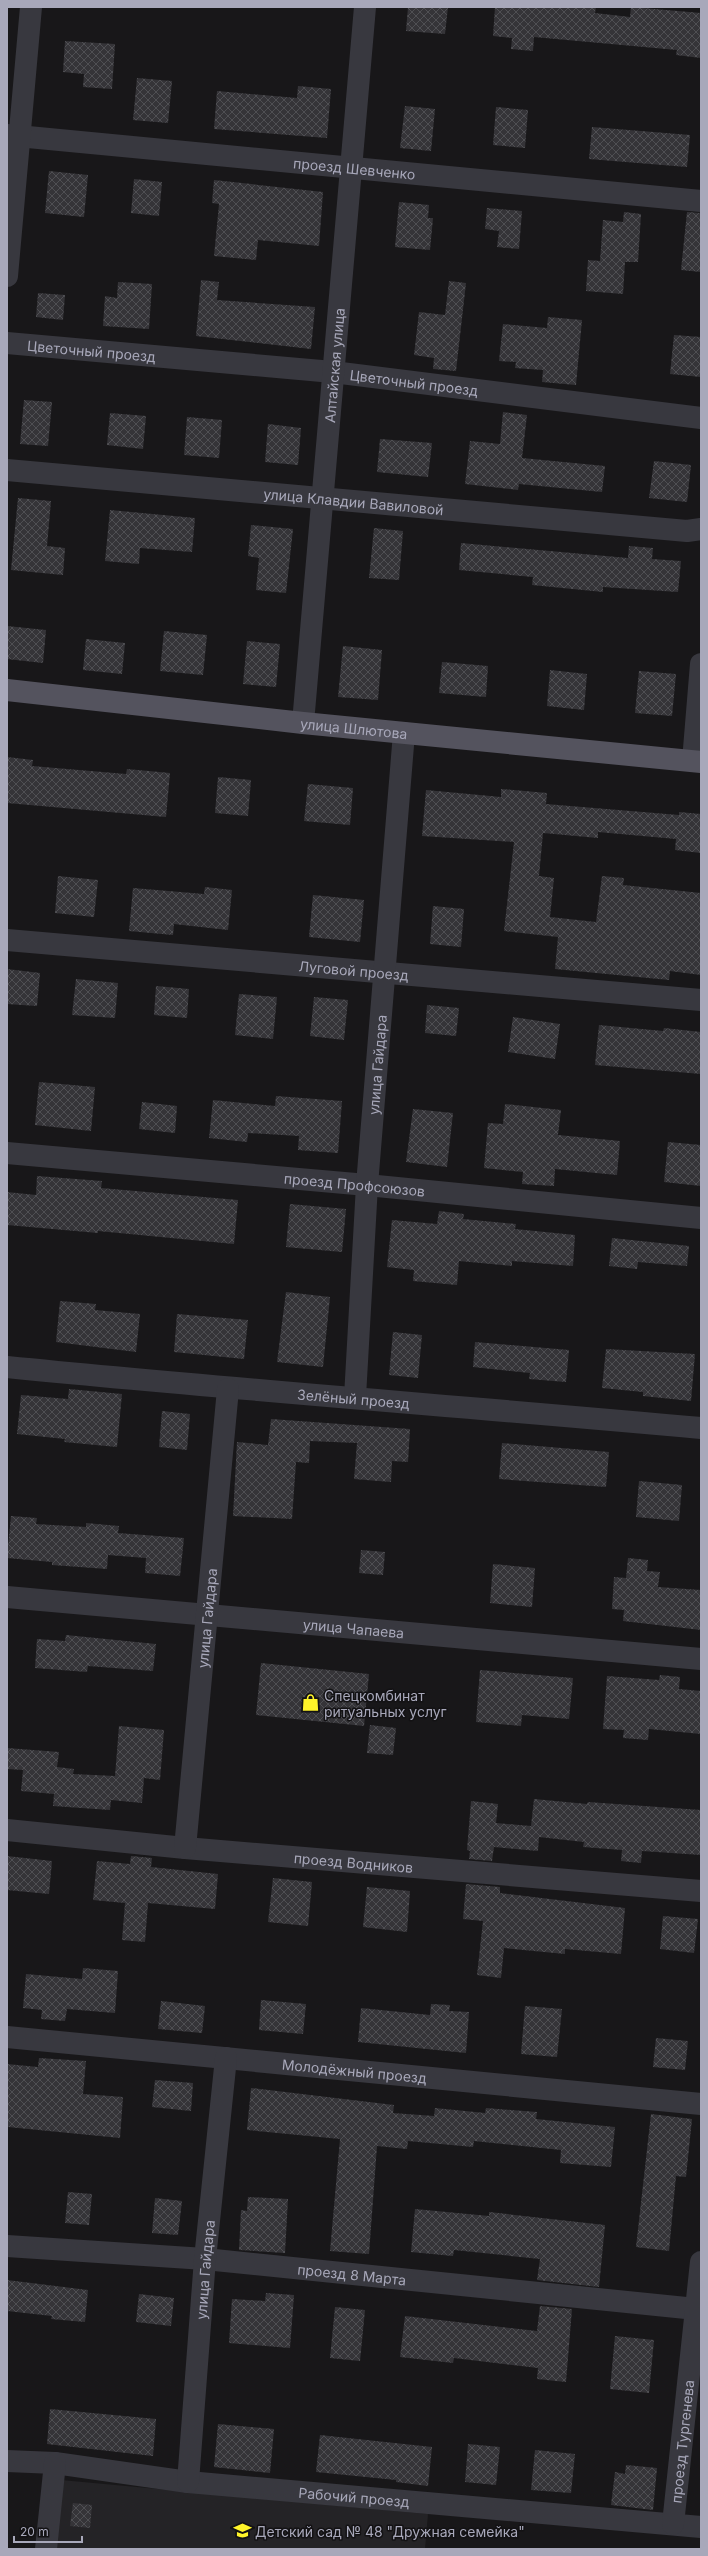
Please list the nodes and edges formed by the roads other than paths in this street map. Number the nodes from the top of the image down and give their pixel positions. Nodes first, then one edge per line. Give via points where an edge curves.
1 (31, 7) edge
2 (365, 7) edge
3 (12, 135) edge
4 (351, 167) junction
5 (701, 201) edge
6 (7, 276) edge
7 (7, 342) edge
8 (333, 372) junction
9 (701, 418) edge
10 (7, 470) edge
11 (322, 498) junction
12 (701, 529) edge
13 (701, 664) edge
14 (7, 690) edge
15 (303, 723) junction
16 (404, 733) junction
17 (697, 761) edge
18 (7, 940) edge
19 (384, 972) junction
20 (701, 1000) edge
21 (7, 1153) edge
22 (367, 1185) junction
23 (701, 1218) edge
24 (7, 1367) edge
25 (228, 1389) junction
26 (355, 1397) junction
27 (701, 1428) edge
28 (7, 1597) edge
29 (207, 1615) junction
30 (701, 1658) edge
31 (7, 1830) edge
32 (185, 1848) junction
33 (701, 1891) edge
34 (7, 2037) edge
35 (226, 2058) junction
36 (701, 2104) edge
37 (7, 2246) edge
38 (205, 2259) junction
39 (701, 2262) edge
40 (696, 2308) junction
41 (7, 2461) edge
42 (56, 2463) junction
43 (188, 2482) junction
44 (673, 2524) junction
45 (701, 2527) edge
46 (46, 2549) edge

1 - 3 street
2 - 4 street, Алтайская улица
3 - 4 street, проезд Шевченко
3 - 6 street
4 - 5 street, проезд Шевченко
4 - 8 street, Алтайская улица
7 - 8 street, Цветочный проезд
8 - 9 street, Цветочный проезд
8 - 11 street, Алтайская улица
10 - 11 street, улица Клавдии Вавиловой
11 - 12 street, улица Клавдии Вавиловой via 687,531
11 - 15 street, Алтайская улица
13 - 17 street
14 - 15 main road, улица Шлютова
15 - 16 main road, улица Шлютова
16 - 17 main road, улица Шлютова
16 - 19 street, улица Гайдара
18 - 19 street, Луговой проезд
19 - 20 street, Луговой проезд
19 - 22 street, улица Гайдара
21 - 22 street, проезд Профсоюзов
22 - 23 street, проезд Профсоюзов
22 - 26 street, улица Гайдара
24 - 25 street, Зелёный проезд
25 - 26 street, Зелёный проезд
25 - 29 street, улица Гайдара
26 - 27 street, Зелёный проезд
28 - 29 street, улица Чапаева
29 - 30 street, улица Чапаева
29 - 32 street, улица Гайдара
31 - 32 street, проезд Водников
32 - 33 street, проезд Водников
34 - 35 street, Молодёжный проезд
35 - 36 street, Молодёжный проезд
35 - 38 street, улица Гайдара
37 - 38 street, проезд 8 Марта
38 - 40 street, проезд 8 Марта
38 - 43 street, улица Гайдара
39 - 40 street, проезд Тургенева
40 - 44 street, проезд Тургенева
41 - 42 street, Рабочий проезд
42 - 43 street, Рабочий проезд
42 - 46 street
43 - 44 street, Рабочий проезд
44 - 45 street, Рабочий проезд

